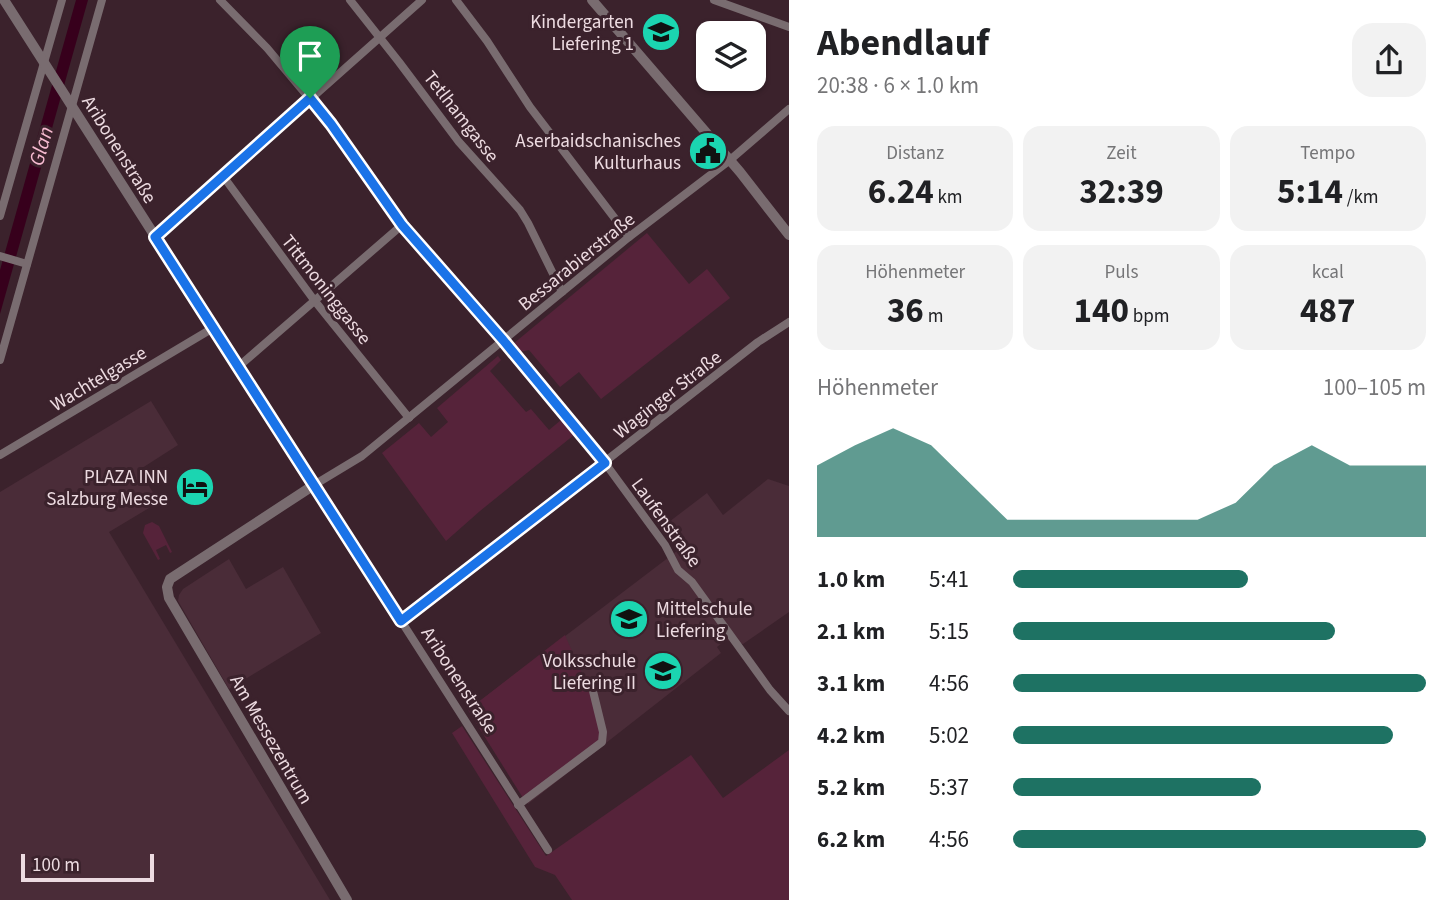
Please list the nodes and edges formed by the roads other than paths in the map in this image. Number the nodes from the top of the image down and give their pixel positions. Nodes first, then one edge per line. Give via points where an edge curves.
1 (4, 0) edge
2 (62, 0) edge
3 (102, 0) edge
4 (220, 0) edge
5 (350, 0) edge
6 (422, 0) edge
7 (456, 0) edge
8 (592, 0) edge
9 (715, 0) edge
10 (789, 27) edge
11 (380, 36) junction
12 (46, 66) junction
13 (310, 98) junction
14 (71, 103) junction
15 (789, 109) edge
16 (730, 160) junction
17 (223, 176) junction
18 (0, 216) edge
19 (402, 225) junction
20 (789, 235) edge
21 (155, 237) junction
22 (629, 237) junction
23 (0, 256) edge
24 (23, 262) junction
25 (562, 292) junction
26 (314, 300) junction
27 (789, 321) edge
28 (213, 328) junction
29 (503, 340) junction
30 (0, 360) edge
31 (238, 367) junction
32 (409, 418) junction
33 (0, 455) edge
34 (605, 463) junction
35 (314, 485) junction
36 (401, 621) junction
37 (592, 687) dead end
38 (789, 711) edge
39 (518, 804) junction
40 (548, 850) dead end
41 (347, 900) edge

1 - 12 street, Aribonenstraße
2 - 12 street
3 - 14 street
4 - 13 street, Laufenstraße
5 - 11 street, Tetlhamgasse
6 - 11 street
7 - 22 street
8 - 16 street
9 - 10 street
11 - 13 street
11 - 25 street, Tetlhamgasse via 459,142 520,210
12 - 14 street, Aribonenstraße
12 - 18 street
13 - 17 street
13 - 19 street, Laufenstraße
14 - 21 street, Aribonenstraße
14 - 24 street
15 - 16 street, Bessarabierstraße
16 - 20 street
16 - 22 street, Bessarabierstraße
17 - 21 street
17 - 26 street, Tittmoninggasse
19 - 26 street
19 - 29 street, Laufenstraße
21 - 28 street, Aribonenstraße
22 - 25 street, Bessarabierstraße
23 - 24 street
24 - 30 street
25 - 29 street, Bessarabierstraße
26 - 31 street
26 - 32 street, Tittmoninggasse
27 - 34 street, Waginger Straße
28 - 31 street, Aribonenstraße
28 - 33 street, Wachtelgasse
29 - 32 street, Bessarabierstraße
29 - 34 street, Laufenstraße
31 - 35 street, Aribonenstraße
32 - 35 street, Bessarabierstraße via 362,456
34 - 36 street, Waginger Straße
34 - 38 street, Laufenstraße via 678,570 692,582
35 - 36 street, Aribonenstraße
35 - 41 street, Am Messezentrum via 170,579 167,587
36 - 39 street, Aribonenstraße
37 - 39 street via 602,742
39 - 40 street, Aribonenstraße

